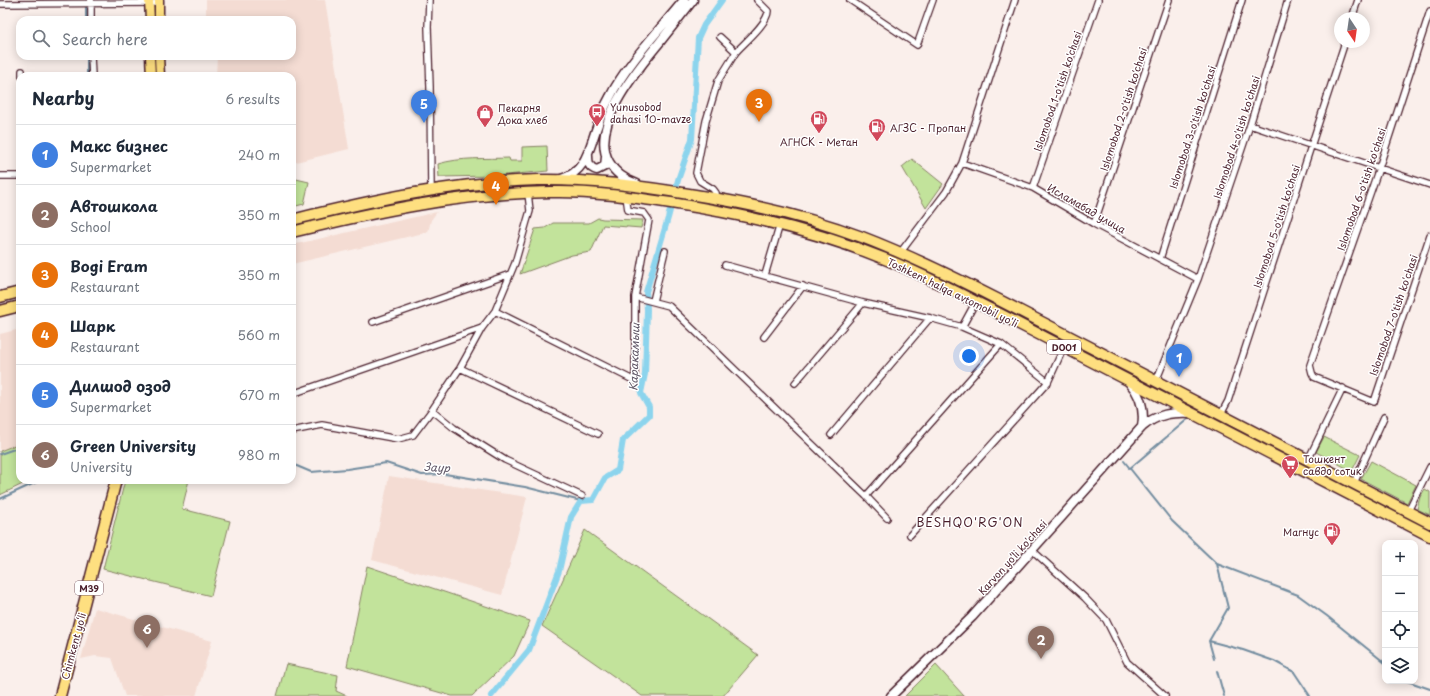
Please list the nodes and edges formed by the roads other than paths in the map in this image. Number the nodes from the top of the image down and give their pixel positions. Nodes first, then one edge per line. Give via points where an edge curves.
1 (684, 0) edge
2 (693, 0) edge
3 (757, 0) edge
4 (850, 0) edge
5 (933, 0) edge
6 (1015, 0) edge
7 (1098, 0) edge
8 (1169, 0) edge
9 (1242, 0) edge
10 (1288, 0) edge
11 (1358, 0) edge
12 (149, 1) edge
13 (159, 1) edge
14 (429, 1) edge
15 (91, 2) edge
16 (0, 4) edge
17 (1430, 11) edge
18 (1354, 12) edge
19 (91, 16) edge
20 (150, 16) edge
21 (159, 16) edge
22 (720, 37) dead end
23 (1342, 48) edge
24 (736, 52) junction
25 (91, 60) edge
26 (150, 60) edge
27 (159, 60) edge
28 (92, 72) edge
29 (151, 72) edge
30 (160, 72) edge
31 (1250, 125) junction
32 (1312, 146) junction
33 (588, 155) junction
34 (606, 156) junction
35 (962, 163) junction
36 (1379, 168) junction
37 (0, 176) edge
38 (16, 176) edge
39 (558, 180) junction
40 (485, 184) junction
41 (1430, 185) edge
42 (646, 186) junction
43 (1033, 188) junction
44 (431, 191) junction
45 (528, 193) junction
46 (486, 196) junction
47 (626, 196) junction
48 (716, 198) junction
49 (296, 219) edge
50 (780, 224) junction
51 (1094, 224) junction
52 (296, 231) edge
53 (1430, 235) edge
54 (665, 251) dead end
55 (900, 253) junction
56 (1160, 259) junction
57 (725, 265) dead end
58 (510, 274) junction
59 (765, 275) junction
60 (1198, 278) junction
61 (803, 286) junction
62 (16, 293) edge
63 (635, 296) junction
64 (0, 297) edge
65 (999, 300) junction
66 (653, 301) junction
67 (863, 303) junction
68 (974, 305) dead end
69 (16, 307) edge
70 (0, 311) edge
71 (495, 311) junction
72 (994, 311) junction
73 (930, 318) junction
74 (373, 322) dead end
75 (482, 328) junction
76 (962, 328) junction
77 (764, 337) dead end
78 (1001, 344) junction
79 (1064, 347) junction
80 (1110, 357) junction
81 (460, 368) junction
82 (1105, 368) junction
83 (1128, 380) junction
84 (1156, 381) junction
85 (1048, 382) junction
86 (795, 383) dead end
87 (1343, 388) junction
88 (296, 393) edge
89 (432, 410) junction
90 (1194, 414) junction
91 (1221, 414) junction
92 (1384, 417) dead end
93 (1142, 426) junction
94 (296, 430) edge
95 (598, 434) dead end
96 (831, 435) dead end
97 (1308, 460) junction
98 (1430, 467) edge
99 (1354, 483) junction
100 (115, 484) edge
101 (582, 496) dead end
102 (866, 496) junction
103 (1408, 511) junction
104 (887, 518) dead end
105 (1430, 523) edge
106 (910, 535) dead end
107 (1430, 536) edge
108 (1032, 550) junction
109 (60, 696) edge
110 (891, 696) edge
111 (1165, 696) edge

1 - 33 main road via 617,84 597,127
2 - 34 main road via 619,97 605,136
3 - 24 street via 768,11 768,15
4 - 5 street via 917,45
6 - 35 street
7 - 43 street, Islomobod 1-o'tish ko'chasi
8 - 51 street, Islomobod 2-o'tish ko'chasi
9 - 56 street, Islomobod 3-o'tish ko'chasi
10 - 31 street, Islomobod 4-o'tish ko'chasi
11 - 18 street
12 - 13 street
12 - 15 street
12 - 20 main road
13 - 21 main road
14 - 44 street
15 - 16 street
15 - 19 street
17 - 36 street, Islomobod 6-o'tish ko'chasi
22 - 24 street
23 - 32 street, Islomobod 5-o'tish ko'chasi
24 - 48 street via 718,81 706,122 696,173 700,181 713,189
25 - 28 street
26 - 29 main road
27 - 30 main road
31 - 32 street
31 - 60 street, Islomobod 4-o'tish ko'chasi
32 - 36 street
32 - 91 street, Islomobod 5-o'tish ko'chasi via 1228,401
33 - 34 main road via 590,166 597,170 605,166
33 - 39 main road via 578,170 569,177
34 - 42 main road via 620,176
35 - 43 street, Исламабад улица
35 - 55 street via 946,192
36 - 41 street
36 - 87 street, Islomobod 6-o'tish ko'chasi via 1310,365 1312,373 1319,379
37 - 38 street
39 - 40 highway, Toshkent halqa avtomobil yo'li / D001
39 - 42 highway, Toshkent halqa avtomobil yo'li / D001
40 - 44 highway, Toshkent halqa avtomobil yo'li / D001
40 - 46 highway
42 - 48 highway, Toshkent halqa avtomobil yo'li / D001
43 - 51 street, Исламабад улица
44 - 49 highway, Toshkent halqa avtomobil yo'li / D001 via 372,201
45 - 46 highway, Toshkent halqa avtomobil yo'li / D001
45 - 47 highway, Toshkent halqa avtomobil yo'li / D001 via 577,192
45 - 58 street via 530,211
46 - 52 highway, Toshkent halqa avtomobil yo'li / D001 via 396,209
47 - 50 highway, Toshkent halqa avtomobil yo'li / D001 via 738,214
47 - 63 street via 628,210 644,213 649,220
48 - 55 highway, Toshkent halqa avtomobil yo'li / D001 via 810,220
50 - 59 street
50 - 72 highway, Toshkent halqa avtomobil yo'li / D001 via 884,258
51 - 56 street, Исламабад улица
53 - 87 street, Islomobod 7-o'tish ko'chasi via 1374,402
54 - 66 street
55 - 65 highway, Toshkent halqa avtomobil yo'li / D001 via 928,264
56 - 60 street, Исламабад улица
57 - 59 street
58 - 71 street
58 - 74 street
59 - 61 street
60 - 84 street, Islomobod 4-o'tish ko'chasi
61 - 67 street
61 - 77 street
62 - 64 highway
63 - 66 street
63 - 71 street via 635,381
65 - 72 highway
65 - 80 highway, Toshkent halqa avtomobil yo'li / D001
66 - 102 street via 669,306
67 - 73 street
67 - 86 street
68 - 76 street
69 - 70 highway
71 - 75 street
72 - 79 highway, Toshkent halqa avtomobil yo'li / D001
73 - 76 street
73 - 96 street
75 - 81 street
75 - 88 street
76 - 78 street
78 - 85 street
78 - 102 street
79 - 82 highway, Toshkent halqa avtomobil yo'li / D001
79 - 85 street
80 - 82 highway
80 - 84 highway, Toshkent halqa avtomobil yo'li / D001
81 - 89 street
81 - 95 street
82 - 83 highway, Toshkent halqa avtomobil yo'li / D001
83 - 90 highway, Toshkent halqa avtomobil yo'li / D001
83 - 93 main road via 1140,397
84 - 91 highway, Toshkent halqa avtomobil yo'li / D001
85 - 106 street
87 - 97 street
89 - 94 street via 413,435 398,439 322,425
89 - 101 street via 454,428 505,460
90 - 93 main road, Karvon yo‘li ko'chasi via 1166,414
90 - 107 highway, Toshkent halqa avtomobil yo'li / D001
91 - 97 highway, Toshkent halqa avtomobil yo'li / D001
92 - 99 street
93 - 108 main road, Karvon yo‘li ko'chasi
97 - 99 highway, Toshkent halqa avtomobil yo'li / D001
98 - 103 street
99 - 103 highway, Toshkent halqa avtomobil yo'li / D001
100 - 109 highway, Chimkent yo‘li / M39
102 - 104 street
103 - 105 highway, Toshkent halqa avtomobil yo'li / D001
108 - 110 main road, Karvon yo‘li ko'chasi via 972,617
108 - 111 street via 1106,620 1127,662

